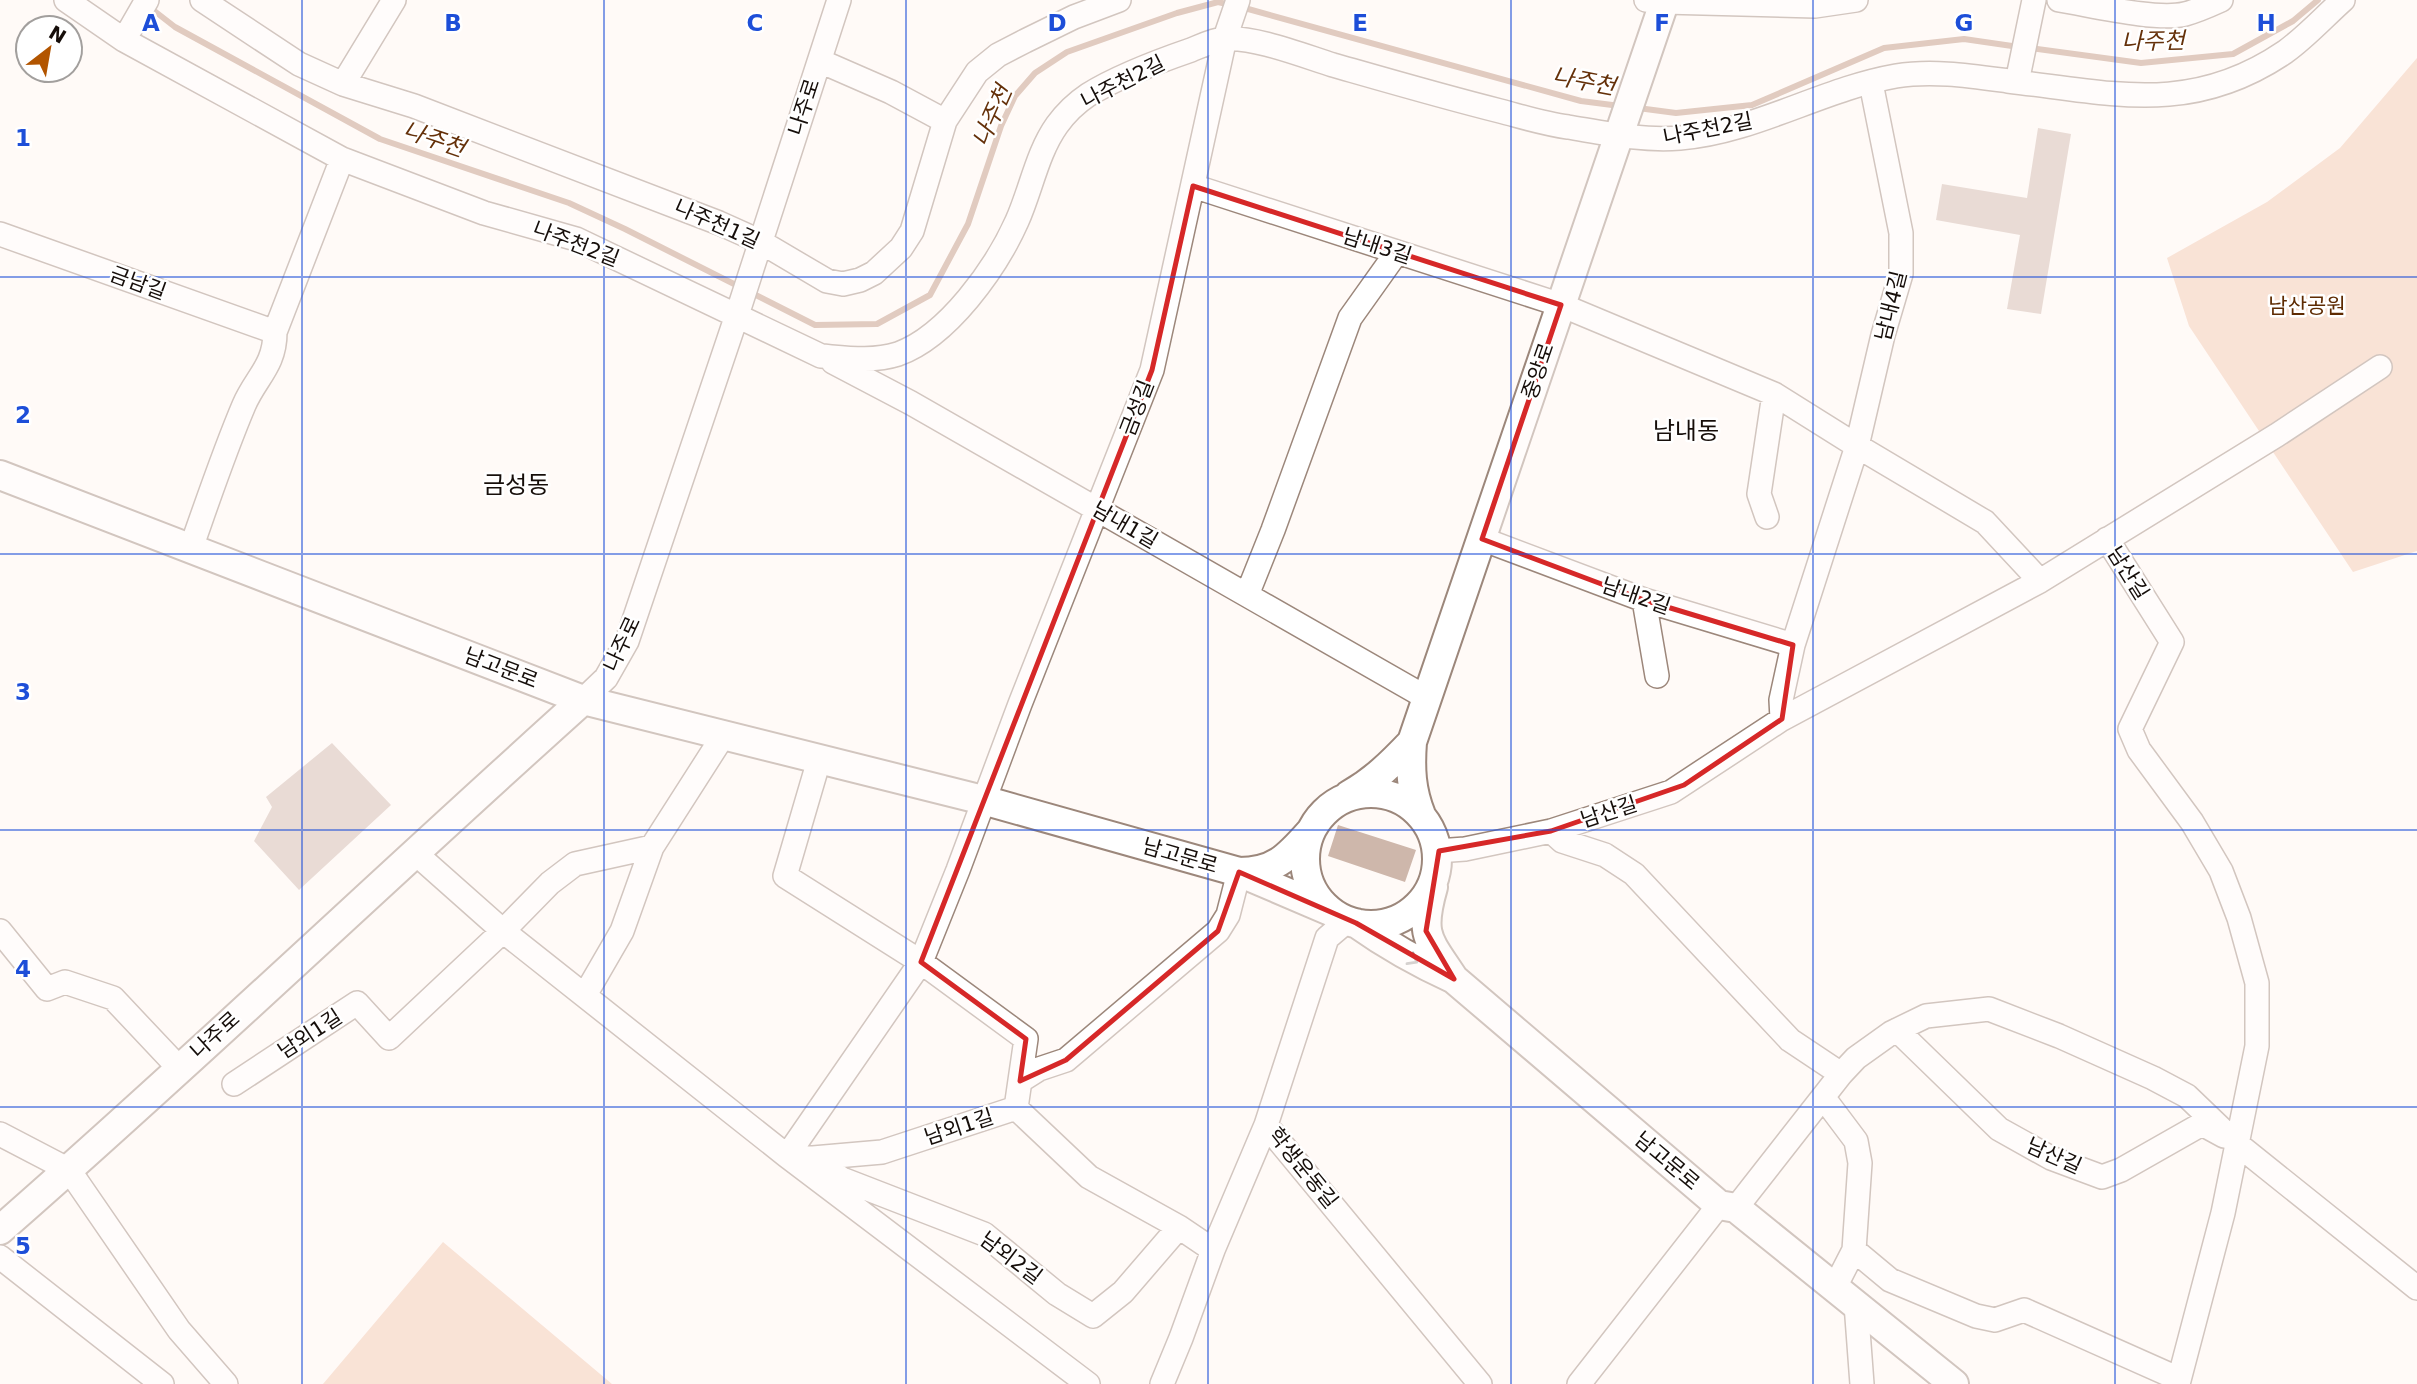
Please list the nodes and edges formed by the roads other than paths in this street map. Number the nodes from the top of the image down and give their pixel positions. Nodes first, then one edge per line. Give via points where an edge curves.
1 (66, 0) edge
2 (147, 0) edge
3 (202, 0) edge
4 (394, 0) edge
5 (839, 0) edge
6 (1119, 0) edge
7 (1238, 0) edge
8 (1856, 0) edge
9 (2035, 0) edge
10 (2059, 0) edge
11 (2221, 0) edge
12 (2343, 0) edge
13 (1658, 7) edge
14 (1225, 38) junction
15 (124, 40) junction
16 (820, 61) junction
17 (2017, 82) junction
18 (1871, 83) junction
19 (343, 84) junction
20 (945, 121) junction
21 (1621, 130) junction
22 (342, 159) junction
23 (1193, 186) junction
24 (0, 234) edge
25 (758, 244) junction
26 (1396, 252) junction
27 (1561, 304) junction
28 (738, 310) junction
29 (275, 332) junction
30 (821, 356) junction
31 (2380, 367) dead end
32 (1774, 394) junction
33 (1857, 446) junction
34 (0, 475) edge
35 (1097, 510) junction
36 (1767, 517) dead end
37 (1482, 539) junction
38 (2107, 539) junction
39 (191, 548) junction
40 (2040, 581) junction
41 (1247, 595) junction
42 (1644, 600) junction
43 (1793, 645) junction
44 (1657, 676) dead end
45 (1427, 698) junction
46 (583, 699) junction
47 (1782, 719) junction
48 (723, 736) junction
49 (1412, 742) junction
50 (819, 761) junction
51 (983, 800) junction
52 (1338, 801) junction
53 (1421, 815) junction
54 (1551, 831) junction
55 (1310, 832) junction
56 (652, 847) junction
57 (1437, 851) junction
58 (414, 852) junction
59 (1238, 872) junction
60 (1435, 879) junction
61 (1344, 918) junction
62 (0, 931) edge
63 (503, 931) junction
64 (921, 962) junction
65 (1454, 979) junction
66 (585, 995) junction
67 (1897, 1030) junction
68 (179, 1068) junction
69 (1841, 1074) junction
70 (1020, 1081) junction
71 (234, 1084) dead end
72 (1823, 1097) junction
73 (1016, 1108) junction
74 (1266, 1125) junction
75 (0, 1134) edge
76 (2236, 1143) junction
77 (787, 1156) junction
78 (813, 1158) junction
79 (69, 1170) junction
80 (1727, 1206) junction
81 (1179, 1227) junction
82 (0, 1230) edge
83 (1213, 1250) junction
84 (1854, 1250) junction
85 (0, 1257) edge
86 (2417, 1288) edge
87 (1845, 1295) junction
88 (2178, 1381) edge
89 (162, 1384) edge
90 (226, 1384) edge
91 (1088, 1384) edge
92 (1162, 1384) edge
93 (1480, 1384) edge
94 (1579, 1384) edge
95 (1862, 1384) edge
96 (1954, 1384) edge

1 - 15 street, 나주천2길
2 - 15 street
3 - 19 street, 나주천1길 via 299,64
4 - 19 street
5 - 16 street, 나주로
6 - 20 street, 나주천1길 via 1074,17 990,60 966,86
7 - 14 street, 금성길
8 - 13 street via 1815,6
9 - 17 street
10 - 11 street via 2169,16
12 - 17 street, 나주천2길 via 2290,49 2227,81 2195,90 2164,96 2113,95
13 - 21 street, 중앙로
14 - 21 street, 나주천2길 via 1262,43 1431,94 1561,126
14 - 23 street, 금성길
14 - 30 street, 나주천2길 via 1110,83 1065,115 1046,145 1015,226 999,253 961,307 933,334 898,354 878,358
15 - 22 street, 나주천2길
16 - 20 street, 나주로
16 - 25 street, 나주로
17 - 18 street, 나주천2길 via 1925,74
18 - 21 street, 나주천2길 via 1727,130 1656,139
18 - 33 street, 남내4길 via 1903,259
19 - 25 street, 나주천1길 via 615,181
20 - 25 street, 나주천1길 via 912,231 874,273 843,284 827,281
21 - 27 street, 중앙로
22 - 28 street, 나주천2길 via 484,213 576,239
22 - 29 street
23 - 26 street, 남내3길
23 - 35 street, 금성길 via 1152,370
24 - 29 street, 금남길
25 - 28 street, 나주로
26 - 27 street, 남내3길
26 - 41 street via 1350,318
27 - 32 street
27 - 37 street, 중앙로
28 - 30 street, 나주천2길
28 - 46 street, 나주로 via 627,641 606,678
29 - 39 street via 275,350 248,396
30 - 35 street, 남내1길 via 863,375
31 - 38 street
32 - 33 street
32 - 36 street via 1759,494
33 - 40 street via 1985,522
33 - 43 street, 남내4길
34 - 39 street, 남고문로
35 - 41 street, 남내1길
35 - 51 street, 금성길
37 - 42 street, 남내2길
37 - 45 street, 중앙로
38 - 40 street, 남산길
38 - 76 street, 남산길 via 2172,642 2130,729 2139,750 2221,871 2258,983 2257,1046
39 - 46 street, 남고문로
40 - 47 street, 남산길
41 - 45 street, 남내1길
42 - 43 street, 남내2길
42 - 44 street
43 - 47 street, 남내4길
45 - 49 street, 중앙로
46 - 48 street, 남고문로
46 - 58 street, 나주로
47 - 54 street, 남산길 via 1671,792
48 - 50 street, 남고문로
48 - 56 street
49 - 52 street via 1376,779
49 - 53 street via 1411,783
50 - 51 street, 남고문로
50 - 64 street, 남외1길 via 785,876
51 - 59 street, 남고문로
51 - 64 street
52 - 53 street via 1359,793 1382,794 1403,801
52 - 55 street
53 - 57 street
54 - 57 street, 남산길
54 - 69 street, 남산길 via 1562,841 1605,855 1634,874 1790,1040
55 - 59 street via 1272,867
55 - 61 street via 1306,874 1315,894
56 - 63 street via 575,864
56 - 66 street via 622,931
57 - 60 street
58 - 63 street
58 - 68 street, 나주로
59 - 61 street
59 - 70 street, 남고문로 via 1228,915 1218,932 1066,1060
60 - 61 street via 1425,899 1408,915 1368,926
60 - 65 street via 1426,931
61 -> 65 street
61 - 74 street, 학생운동길 via 1327,938
62 - 68 street, 나주로 via 47,989 65,982 113,998
63 - 66 street
63 - 71 street, 남외1길 via 389,1038 357,1003
64 - 70 street, 남외1길 via 1026,1038
64 - 77 street
65 - 80 street, 남고문로
66 - 77 street
67 - 69 street, 남산길
67 - 76 street, 남산길 via 1926,1016 1989,1009 2187,1096
67 - 76 street, 남산길 via 1999,1129 2051,1158 2102,1177 2202,1124
68 - 79 street, 나주로
69 - 72 street, 남산길
70 - 73 street, 남외1길
72 - 80 street, 남산길
72 - 84 street via 1856,1140 1860,1163
73 - 78 street, 남외1길 via 882,1152
73 - 81 street via 1089,1177
74 - 83 street
74 - 93 street, 학생운동길
75 - 79 street
76 - 86 street, 남산길
76 - 88 street, 남산길 via 2223,1213
77 - 78 street, 남외1길
77 - 91 street
78 - 81 street, 남외2길 via 842,1179 984,1234 1093,1316 1123,1292
79 - 82 street, 나주로
79 - 90 street via 179,1331
80 - 87 street, 남고문로
80 - 94 street
81 - 83 street
83 - 92 street
84 - 87 street
84 - 88 street, 남산길 via 1890,1280 1976,1317 1995,1320 2024,1310
85 - 89 street
87 - 95 street
87 - 96 street, 남고문로

